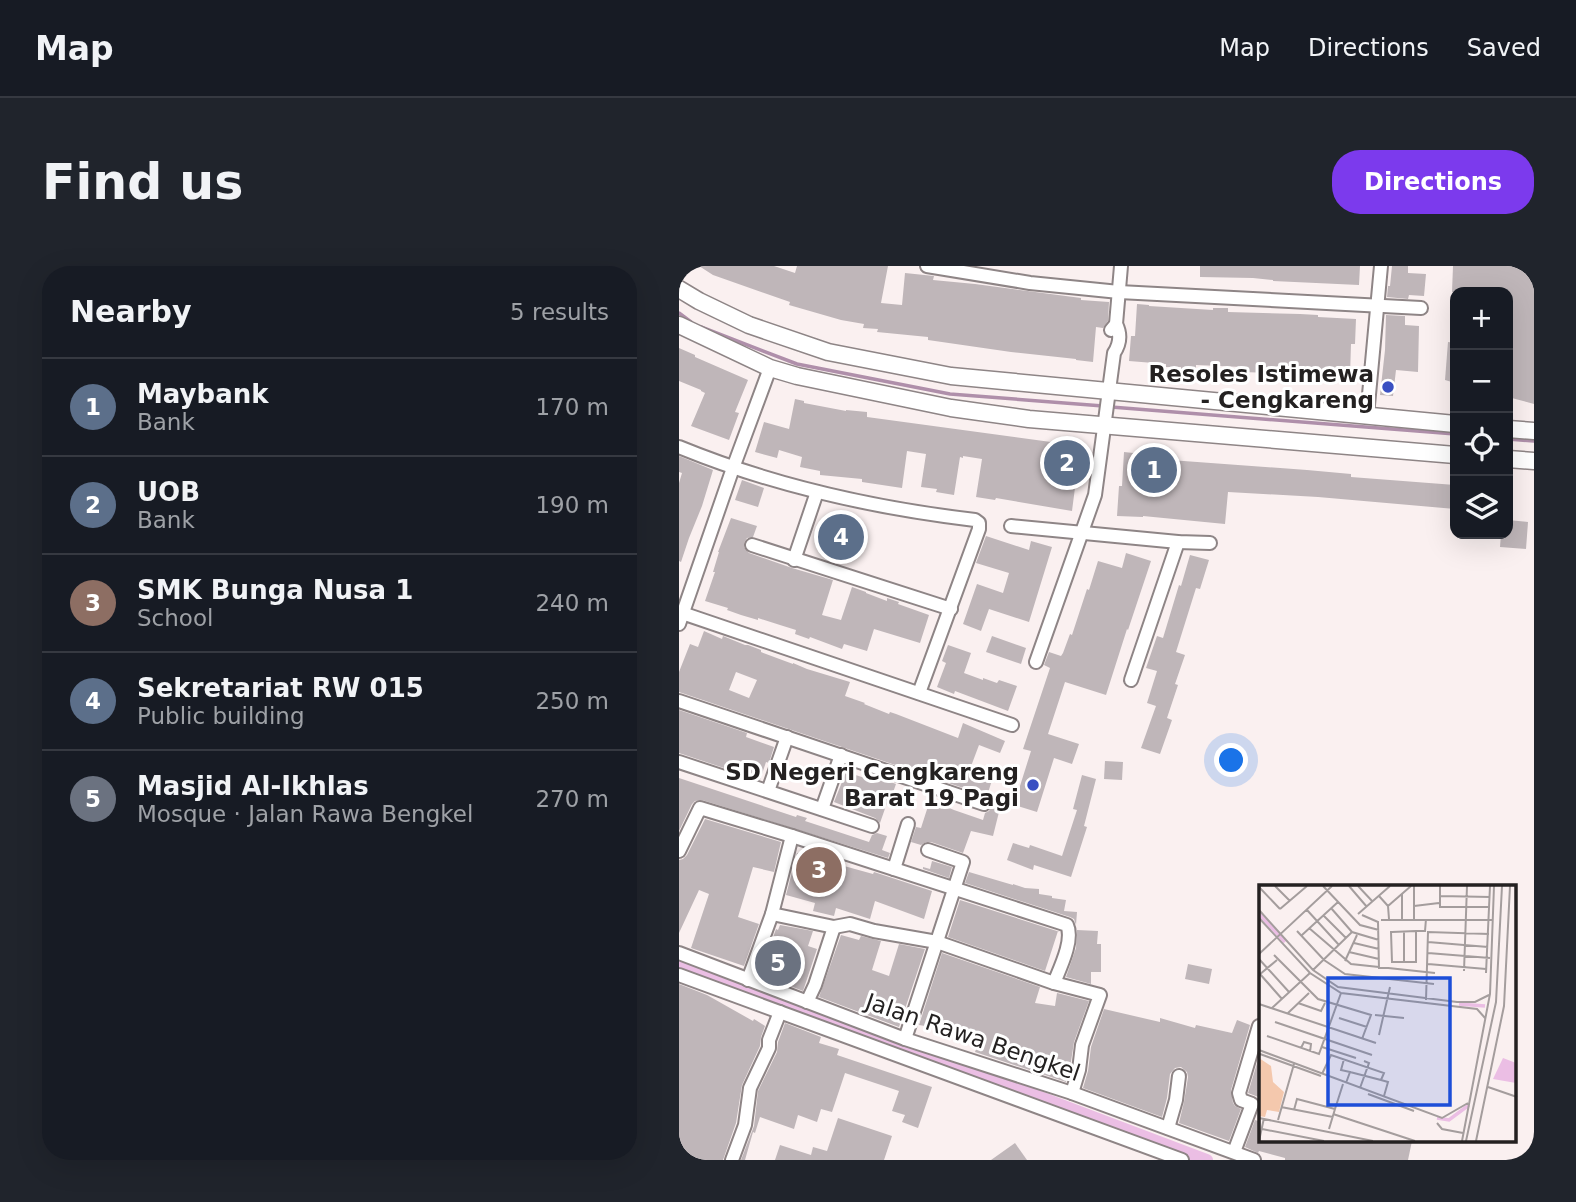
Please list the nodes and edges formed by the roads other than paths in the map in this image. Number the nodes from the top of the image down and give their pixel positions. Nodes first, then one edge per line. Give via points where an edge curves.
1 (927, 266) edge
2 (1121, 266) edge
3 (1381, 266) edge
4 (679, 289) edge
5 (1119, 292) junction
6 (1378, 305) junction
7 (1421, 308) dead end
8 (679, 325) edge
9 (770, 368) junction
10 (1109, 395) junction
11 (1367, 416) junction
12 (1106, 420) junction
13 (1450, 424) edge
14 (1513, 429) edge
15 (1534, 431) edge
16 (679, 447) edge
17 (1450, 454) edge
18 (1513, 459) edge
19 (1534, 461) edge
20 (733, 468) junction
21 (817, 492) junction
22 (1011, 526) dead end
23 (1083, 533) junction
24 (1178, 542) junction
25 (1210, 543) dead end
26 (752, 545) dead end
27 (794, 560) junction
28 (951, 609) junction
29 (680, 617) edge
30 (1036, 662) dead end
31 (1131, 680) dead end
32 (919, 693) junction
33 (679, 701) edge
34 (1012, 725) dead end
35 (787, 737) junction
36 (841, 755) junction
37 (679, 762) edge
38 (768, 792) junction
39 (984, 803) dead end
40 (822, 809) junction
41 (908, 824) dead end
42 (872, 826) dead end
43 (792, 836) junction
44 (928, 850) dead end
45 (679, 851) edge
46 (894, 869) junction
47 (954, 890) junction
48 (772, 914) junction
49 (834, 928) junction
50 (937, 942) junction
51 (679, 953) edge
52 (679, 975) edge
53 (748, 979) junction
54 (1053, 983) junction
55 (807, 1002) junction
56 (780, 1012) junction
57 (1259, 1027) edge
58 (905, 1039) junction
59 (1179, 1076) dead end
60 (1072, 1093) junction
61 (1256, 1106) edge
62 (1168, 1128) junction
63 (1234, 1152) junction
64 (732, 1160) edge
65 (1182, 1160) edge
66 (1254, 1160) edge

1 - 5 street
2 - 5 street
3 - 6 street
4 - 10 street via 749,325 828,352 951,376
5 - 6 street
5 - 10 street via 1116,324 1111,330 1114,353
6 - 7 street
6 - 11 street
8 - 9 street
9 - 12 street via 951,408 1029,419
9 - 20 street
10 - 11 street
10 - 12 street
11 - 13 street
12 - 17 street
12 - 23 street via 1098,482
14 - 15 street
16 - 20 street
18 - 19 street
20 - 21 street
20 - 29 street
21 - 27 street
21 - 28 street via 979,523
22 - 23 street
23 - 24 street
23 - 30 street
24 - 25 street
24 - 31 street
26 - 27 street
27 - 28 street
28 - 32 street
29 - 32 street
32 - 34 street
33 - 35 street
35 - 36 street
35 - 38 street
36 - 39 street
36 - 40 street
37 - 38 street
38 - 40 street
40 - 42 street
41 - 46 street
43 - 45 street via 699,808
43 - 46 street
43 - 48 street
44 - 47 street via 963,862
46 - 47 street
47 - 50 street
47 - 54 street via 1067,925 1070,932 1063,962
48 - 49 street
48 - 53 street
49 - 50 street via 850,924
49 - 55 street
50 - 54 street
50 - 58 street
51 - 53 street, Jalan Rawa Bengkel
52 - 56 street, Jalan Rawa Bengkel
53 - 55 street, Jalan Rawa Bengkel
54 - 60 street via 1101,995 1082,1045
55 - 58 street, Jalan Rawa Bengkel
56 - 64 street via 750,1088 745,1125
56 - 65 street, Jalan Rawa Bengkel
57 - 61 street via 1239,1093 1241,1100
58 - 60 street, Jalan Rawa Bengkel
59 - 62 street
60 - 62 street, Jalan Rawa Bengkel
61 - 63 street
62 - 63 street, Jalan Rawa Bengkel
63 - 66 street, Jalan Rawa Bengkel

